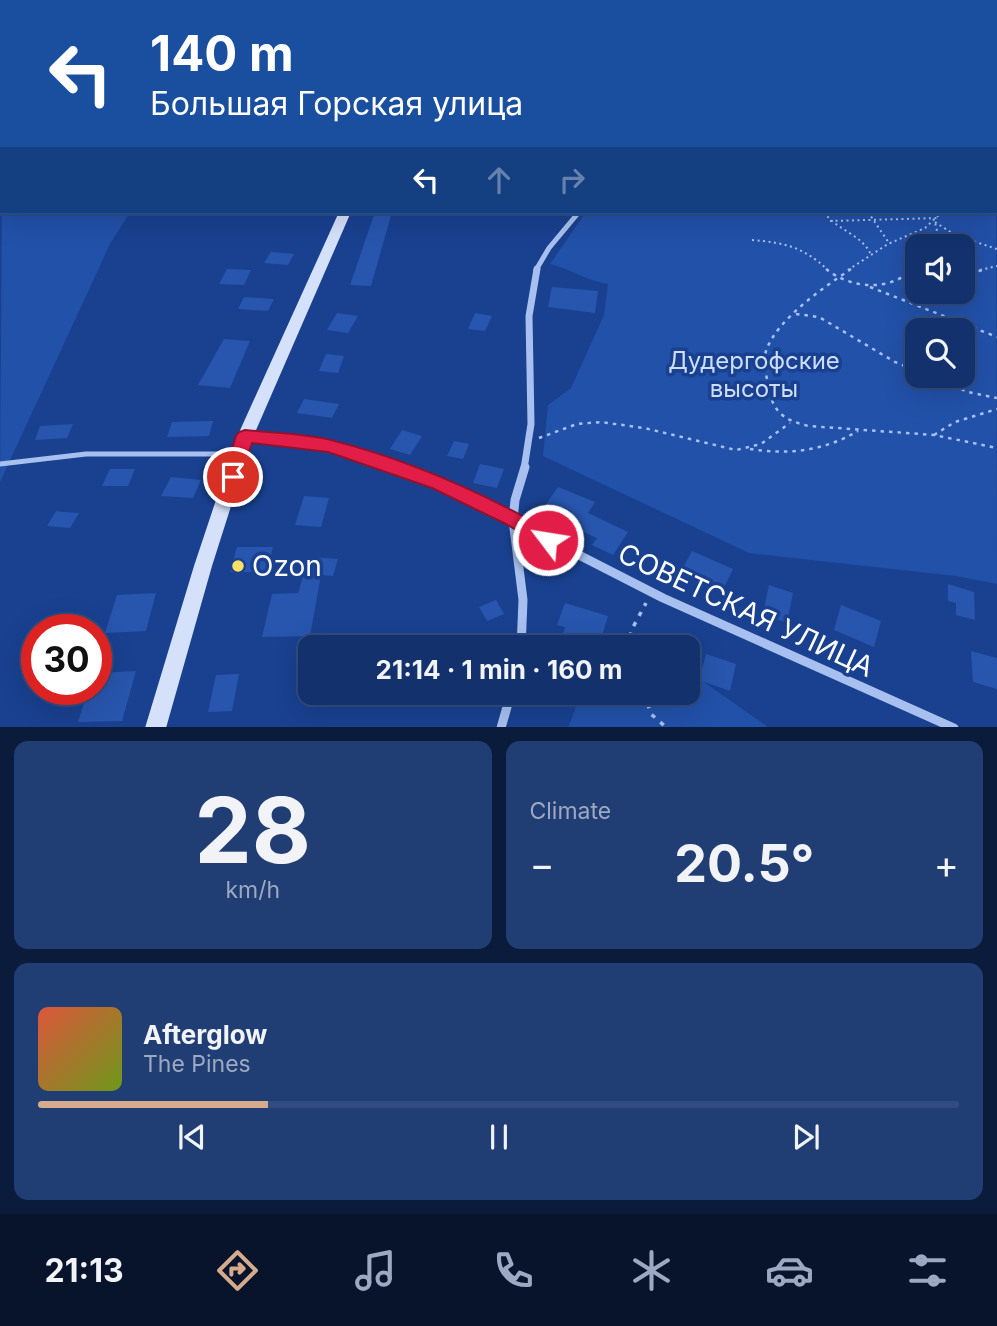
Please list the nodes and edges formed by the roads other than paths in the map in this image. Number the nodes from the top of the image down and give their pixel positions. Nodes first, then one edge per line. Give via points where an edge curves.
1 (344, 214) edge
2 (577, 214) edge
3 (243, 445) junction
4 (0, 464) edge
5 (513, 519) junction
6 (524, 635) edge
7 (507, 705) edge
8 (155, 727) edge
9 (501, 727) edge
10 (954, 727) edge

1 - 3 street
2 - 5 street via 545,252 534,275 528,317 530,443
3 - 4 lane
3 - 5 street, СОВЕТСКАЯ УЛИЦА via 329,446 439,483
3 - 8 street
5 - 6 street via 524,591
5 - 10 street, СОВЕТСКАЯ УЛИЦА via 650,592
7 - 9 street

